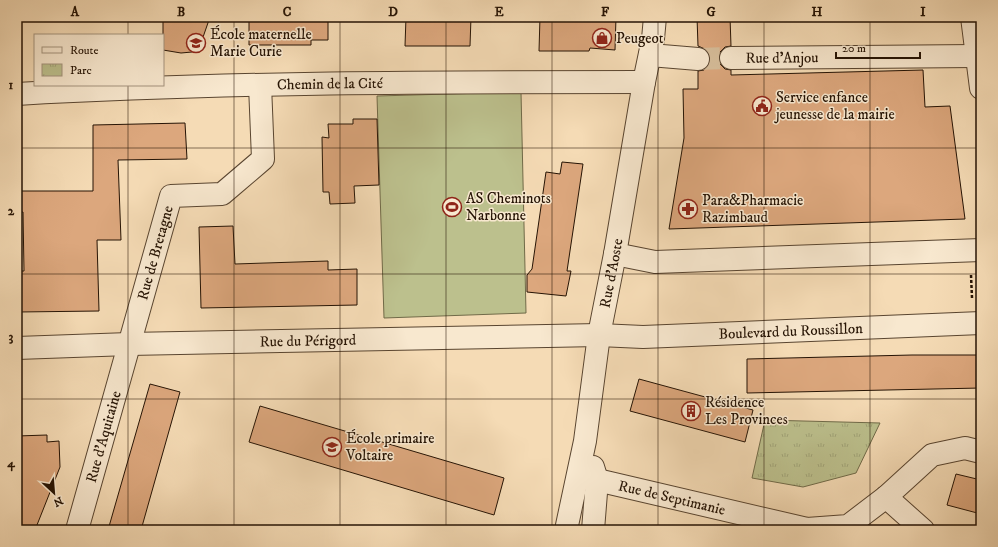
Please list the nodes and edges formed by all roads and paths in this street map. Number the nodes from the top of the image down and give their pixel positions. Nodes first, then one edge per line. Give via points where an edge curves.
1 (656, 17) edge
2 (972, 17) edge
3 (650, 55) junction
4 (977, 56) junction
5 (731, 58) tunnel mouth
6 (698, 59) tunnel mouth
7 (644, 82) junction
8 (260, 85) junction
9 (981, 88) edge
10 (17, 94) edge
11 (975, 250) edge
12 (615, 254) junction
13 (978, 324) edge
14 (599, 335) junction
15 (129, 344) junction
16 (17, 348) edge
17 (585, 441) junction
18 (981, 452) edge
19 (597, 480) junction
20 (886, 497) junction
21 (77, 530) edge
22 (566, 530) edge
23 (593, 530) edge
24 (923, 530) edge

1 - 3 street, Rue d'Aoste
2 - 4 street
3 - 6 street
3 - 7 street, Rue d'Aoste
4 - 5 street, Rue d'Anjou
4 - 9 street
7 - 8 street, Chemin de la Cité
7 - 12 street, Rue d'Aoste
8 - 10 street, Chemin de la Cité
8 - 15 street, Rue de Bretagne via 263,159 222,194 171,196
11 - 12 street via 655,262
11 - 13 path
12 - 14 street, Rue d'Aoste
13 - 14 street, Boulevard du Roussillon via 643,336
14 - 15 street, Rue du Périgord
14 - 17 street, Rue d'Aoste
15 - 16 street, Rue du Périgord
15 - 21 street, Rue d'Aquitaine
17 - 19 street, Rue d'Aoste
17 - 22 street
18 - 20 street, Rue de Septimanie via 965,448 932,455
19 - 20 street, Rue de Septimanie via 807,529 848,526
19 - 23 street, Rue d'Aoste
20 - 24 street

